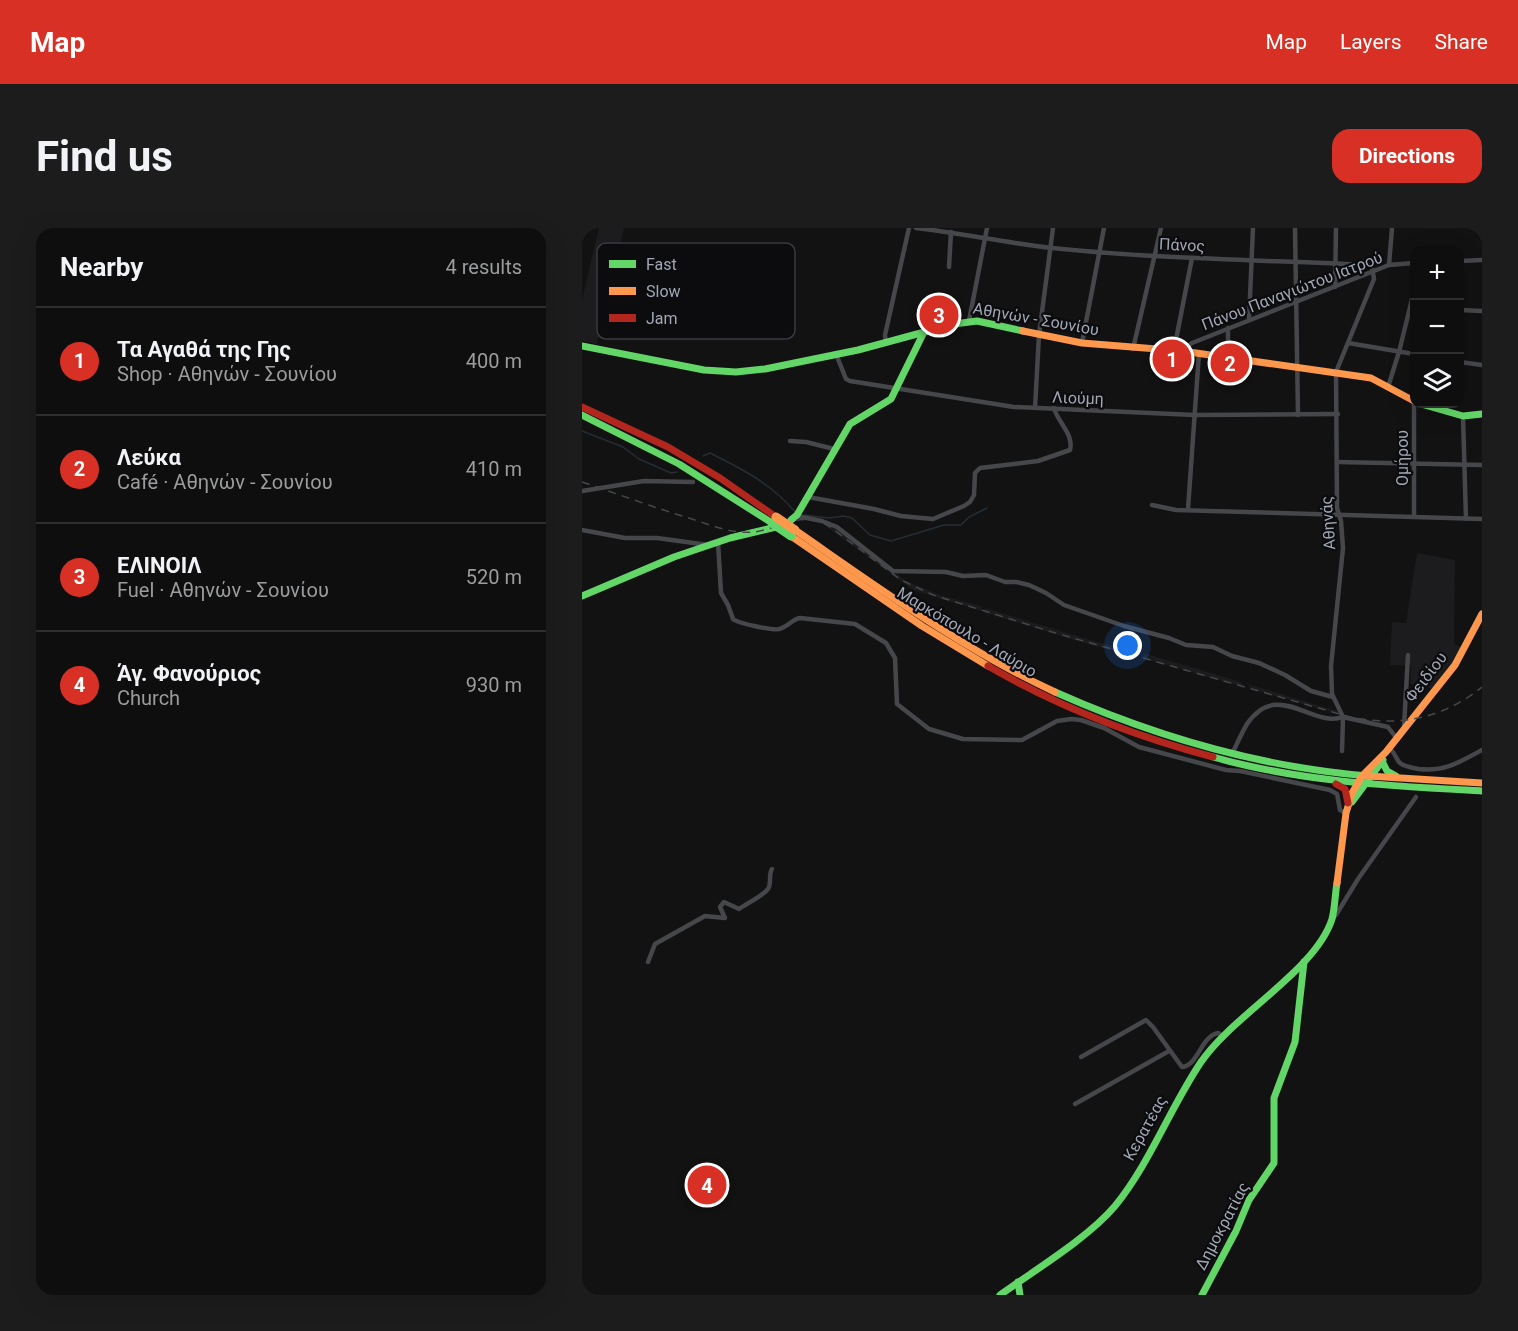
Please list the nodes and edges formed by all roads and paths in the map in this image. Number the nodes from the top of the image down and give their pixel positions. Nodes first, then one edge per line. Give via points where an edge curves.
1 (909, 228) edge
2 (916, 228) edge
3 (987, 228) edge
4 (1053, 228) edge
5 (1104, 228) edge
6 (1161, 228) edge
7 (1253, 228) edge
8 (1295, 228) edge
9 (1336, 228) edge
10 (1392, 228) edge
11 (1478, 228) edge
12 (951, 232) junction
13 (1482, 232) edge
14 (985, 237) junction
15 (1050, 248) junction
16 (1100, 252) junction
17 (1155, 256) junction
18 (1192, 258) junction
19 (1482, 260) edge
20 (1252, 261) junction
21 (1464, 261) edge
22 (1295, 262) junction
23 (1336, 263) junction
24 (1410, 263) edge
25 (1389, 265) junction
26 (949, 267) dead end
27 (1374, 271) junction
28 (1335, 287) junction
29 (1295, 302) junction
30 (1464, 310) edge
31 (1482, 311) edge
32 (1410, 316) edge
33 (1249, 319) junction
34 (969, 321) junction
35 (1228, 328) junction
36 (924, 332) junction
37 (1039, 335) junction
38 (886, 343) junction
39 (1082, 343) junction
40 (1348, 343) junction
41 (582, 346) edge
42 (1133, 349) junction
43 (1178, 351) junction
44 (1399, 352) junction
45 (1199, 353) junction
46 (1410, 353) edge
47 (836, 354) junction
48 (1228, 357) junction
49 (1464, 363) edge
50 (1482, 365) edge
51 (1296, 366) junction
52 (1336, 372) junction
53 (1388, 387) junction
54 (897, 388) junction
55 (1410, 399) edge
56 (582, 407) edge
57 (1035, 408) junction
58 (1054, 408) junction
59 (1414, 408) edge
60 (1435, 408) edge
61 (1338, 414) junction
62 (1482, 414) edge
63 (582, 415) edge
64 (1195, 415) junction
65 (1298, 415) junction
66 (1463, 416) junction
67 (790, 441) dead end
68 (834, 448) junction
69 (1337, 462) junction
70 (1414, 464) junction
71 (1465, 465) junction
72 (1482, 465) edge
73 (693, 482) dead end
74 (582, 491) edge
75 (808, 497) junction
76 (1152, 505) dead end
77 (1188, 509) junction
78 (1338, 514) junction
79 (1414, 516) junction
80 (1466, 519) junction
81 (1482, 519) edge
82 (775, 523) junction
83 (793, 526) junction
84 (582, 530) edge
85 (714, 544) junction
86 (582, 596) edge
87 (1482, 614) edge
88 (1408, 655) dead end
89 (1333, 697) junction
90 (1343, 717) junction
91 (1404, 729) junction
92 (1397, 739) junction
93 (1482, 750) edge
94 (1342, 751) dead end
95 (1232, 754) junction
96 (1386, 754) junction
97 (1404, 778) junction
98 (1364, 780) junction
99 (1328, 781) junction
100 (1482, 783) edge
101 (1482, 791) edge
102 (1416, 798) dead end
103 (1347, 808) junction
104 (772, 869) dead end
105 (1332, 919) junction
106 (648, 962) dead end
107 (1304, 962) junction
108 (1223, 1036) junction
109 (1169, 1051) junction
110 (1081, 1057) dead end
111 (1075, 1104) dead end
112 (1018, 1282) junction
113 (1000, 1295) edge
114 (1020, 1295) edge
115 (1202, 1295) edge

1 - 38 street
2 - 12 street, Πάνος
3 - 14 street
4 - 15 street
5 - 16 street
6 - 17 street
7 - 20 street
8 - 22 street
9 - 23 street
10 - 25 street
11 - 13 street
12 - 14 street, Πάνος
12 - 26 street
14 - 15 street, Πάνος
14 - 34 street
15 - 16 street, Πάνος
15 - 37 street
16 - 17 street, Πάνος
16 - 39 street
17 - 18 street, Πάνος
17 - 42 street
18 - 20 street, Πάνος
18 - 43 street
19 - 21 street
20 - 22 street, Πάνος
20 - 33 street
22 - 23 street, Πάνος
22 - 29 street
23 - 27 street, Πάνος via 1368,265
23 - 28 street
24 - 25 street, Πάνου Παναγιώτου Ιατρού
25 - 27 street, Πάνου Παναγιώτου Ιατρού
27 - 28 street, Πάνου Παναγιώτου Ιατρού
27 - 40 street, Αθηνάς
28 - 29 street, Πάνου Παναγιώτου Ιατρού
29 - 33 street, Πάνου Παναγιώτου Ιατρού
29 - 51 street
30 - 31 street
32 - 44 street
33 - 35 street, Πάνου Παναγιώτου Ιατρού
34 - 36 main road, Αθηνών - Σουνίου
34 - 37 main road, Αθηνών - Σουνίου
35 - 43 street, Πάνου Παναγιώτου Ιατρού
35 - 48 street
36 - 38 main road, Αθηνών - Σουνίου
36 - 54 main road
37 - 39 main road, Αθηνών - Σουνίου
37 - 57 street
38 - 47 main road, Αθηνών - Σουνίου
39 - 42 main road, Αθηνών - Σουνίου
40 - 44 street
40 - 52 street, Αθηνάς
41 - 47 main road, Αθηνών - Σουνίου via 726,372 765,369
42 - 43 main road, Αθηνών - Σουνίου
43 - 45 main road, Αθηνών - Σουνίου
44 - 46 street
44 - 53 street
45 - 48 main road, Αθηνών - Σουνίου
45 - 64 street
47 - 54 street, Λιούμη via 846,379
48 - 51 main road, Αθηνών - Σουνίου
49 - 50 street
51 - 52 main road, Αθηνών - Σουνίου
51 - 65 street
52 - 53 main road, Αθηνών - Σουνίου via 1371,378
52 - 61 street, Αθηνάς
53 - 55 main road, Αθηνών - Σουνίου
54 - 57 street, Λιούμη
54 - 68 main road via 884,405 855,418
56 - 82 main road, Μαρκόπουλο - Λαύριο via 668,447 720,477
57 - 58 street, Λιούμη
58 - 64 street, Λιούμη
58 - 75 street via 1070,436 1070,450 1038,461 980,468 975,474 970,502 936,518 901,516
59 - 70 street, Ομήρου
60 - 66 main road
61 - 65 street, Λιούμη
61 - 69 street, Αθηνάς
62 - 66 main road
63 - 82 main road, Μαρκόπουλο - Λαύριο via 665,455
64 - 65 street, Λιούμη
64 - 77 street
66 - 71 street
67 - 68 street
68 - 75 main road
69 - 70 street
69 - 78 street, Αθηνάς
70 - 71 street
70 - 79 street, Ομήρου
71 - 72 street
71 - 80 street
73 - 74 street via 644,482
75 - 83 main road
76 - 77 street
77 - 78 street
78 - 79 street
78 - 89 street, Αθηνάς via 1343,548 1331,666
79 - 80 street
80 - 81 street
82 - 83 main road, Μαρκόπουλο - Λαύριο, bridge
82 - 85 main road via 763,532
83 - 89 street via 822,521 837,527 893,571 986,575 1029,585 1064,605 1186,645 1214,647
83 - 95 main road, Μαρκόπουλο - Λαύριο via 907,607 1011,670 1119,719
83 - 99 main road, Μαρκόπουλο - Λαύριο via 940,637 1057,701 1116,727 1191,752
84 - 85 street via 625,538
85 - 86 main road
85 - 103 street via 721,593 733,619 776,630 796,618 855,624 886,643 893,652 897,704 937,732 963,739 1016,741 1057,722 1081,720 1139,747 1226,770 1330,789 1337,794 1340,810
87 - 91 main road, Φειδίου via 1455,665
88 - 91 street
89 - 90 street, Αθηνάς
90 - 92 street via 1388,727
90 - 94 street
90 - 95 street via 1328,718 1290,705 1270,706 1248,724
91 - 92 main road, Φειδίου
92 - 96 main road, Φειδίου
93 - 96 street via 1437,770 1406,766 1394,752
95 - 98 main road, Μαρκόπουλο - Λαύριο
96 - 97 main road via 1390,774
96 - 98 main road
97 - 98 main road, Μαρκόπουλο - Λαύριο
97 - 100 main road, Μαρκόπουλο - Λαύριο
98 - 99 main road, Μαρκόπουλο - Λαύριο
98 - 101 main road, Μαρκόπουλο - Λαύριο
98 - 103 main road
99 - 103 main road via 1347,792
102 - 105 street
103 - 105 main road
104 - 106 street via 767,890 739,909 722,904 720,909 725,918 705,916 655,944
105 - 107 main road, Κερατέας
107 - 108 main road, Κερατέας
107 - 115 main road, Δημοκρατίας via 1295,1042 1274,1098 1274,1163 1249,1200
108 - 109 street via 1211,1035 1185,1067
108 - 112 main road, Κερατέας via 1191,1078 1118,1202 1083,1235
109 - 110 street via 1146,1020
109 - 111 street
112 - 113 main road, Κερατέας
112 - 114 main road

